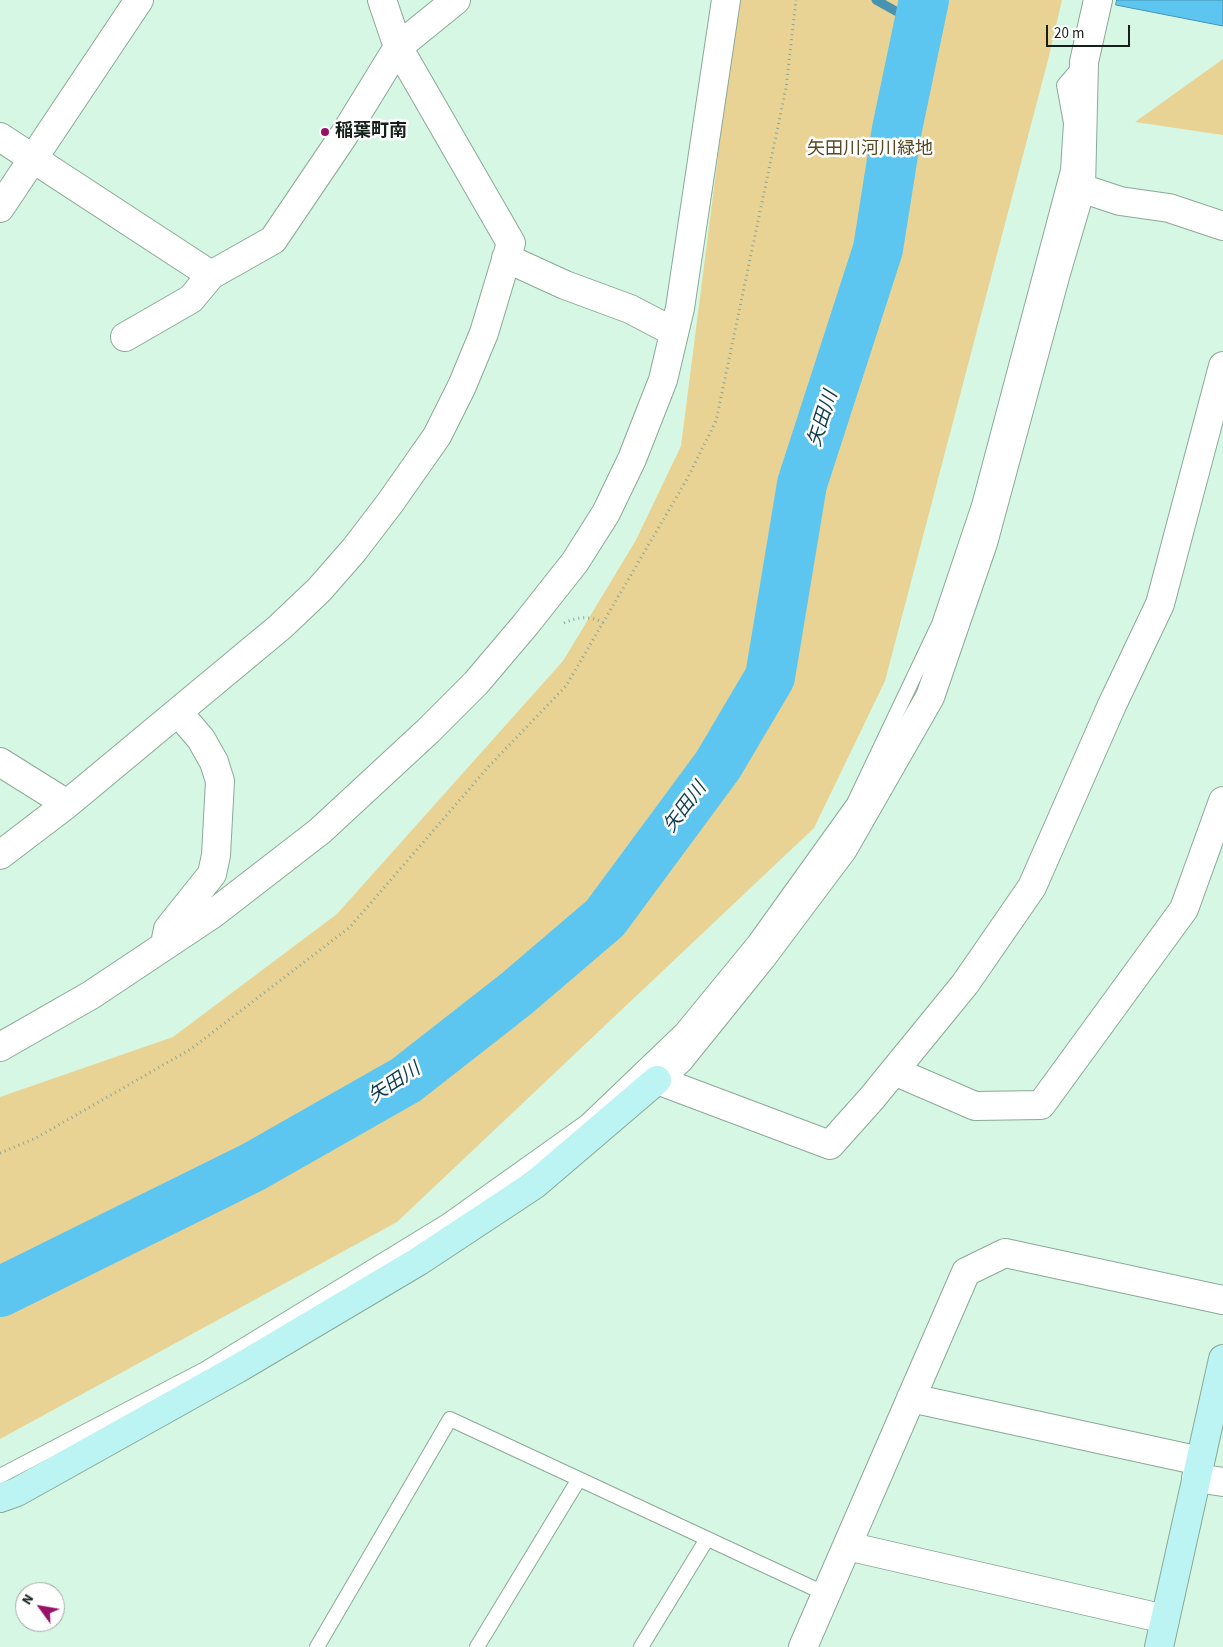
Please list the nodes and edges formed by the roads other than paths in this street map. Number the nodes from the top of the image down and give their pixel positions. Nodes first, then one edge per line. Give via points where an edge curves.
1 (139, 0) edge
2 (382, 0) edge
3 (456, 0) edge
4 (726, 0) edge
5 (1098, 0) edge
6 (398, 47) junction
7 (1084, 62) junction
8 (0, 137) edge
9 (33, 159) junction
10 (1081, 188) junction
11 (0, 208) edge
12 (1223, 226) edge
13 (506, 258) junction
14 (210, 275) junction
15 (674, 332) junction
16 (125, 337) dead end
17 (1223, 366) edge
18 (1219, 399) edge
19 (178, 712) junction
20 (0, 762) edge
21 (1223, 801) edge
22 (68, 804) junction
23 (0, 856) edge
24 (165, 945) junction
25 (0, 1047) edge
26 (894, 1071) junction
27 (657, 1080) junction
28 (1223, 1300) edge
29 (1223, 1359) edge
30 (911, 1398) junction
31 (1198, 1469) junction
32 (0, 1476) edge
33 (579, 1480) junction
34 (1223, 1482) edge
35 (0, 1498) edge
36 (707, 1539) junction
37 (847, 1546) junction
38 (826, 1594) junction
39 (1165, 1619) junction
40 (317, 1647) edge
41 (477, 1647) edge
42 (641, 1647) edge
43 (803, 1647) edge
44 (1159, 1647) edge

1 - 9 street
2 - 6 street
3 - 6 street
4 - 15 street
5 - 7 street
6 - 13 street via 511,243
6 - 14 street via 344,135 273,240
7 - 10 street
7 - 32 lane via 1064,85 1071,123 1068,170 979,505 939,624 854,803 755,941 682,1030 586,1122 447,1221 205,1369
8 - 9 street
9 - 11 street
9 - 14 street
10 - 12 street via 1120,201 1169,208
10 - 27 street via 983,543 930,697 843,849 762,958 679,1060
13 - 15 street via 565,285 630,309
13 - 19 street via 484,333 462,386 437,436 390,503 319,590
14 - 16 street via 191,299
15 - 24 street via 663,380 606,513 575,562 526,624 476,683 428,731 320,830 214,913
17 - 18 street
18 - 26 street via 1160,604 1032,887 964,984
19 - 22 street
19 - 24 street via 201,740 214,762 220,781 217,846 212,874 168,929
20 - 22 street
21 - 26 street via 1184,909 1041,1105 975,1106
22 - 23 street
24 - 25 street via 91,995
26 - 27 street via 830,1145
27 - 35 street via 534,1185 420,1261 237,1369 17,1492
28 - 30 street via 1005,1253 966,1272
29 - 31 street
30 - 31 street
30 - 37 street
31 - 34 street
31 - 39 street
33 - 36 lane
33 - 40 lane via 450,1419
33 - 41 lane
36 - 38 lane
36 - 42 lane
37 - 38 street
37 - 39 street
38 - 43 street
39 - 44 street

